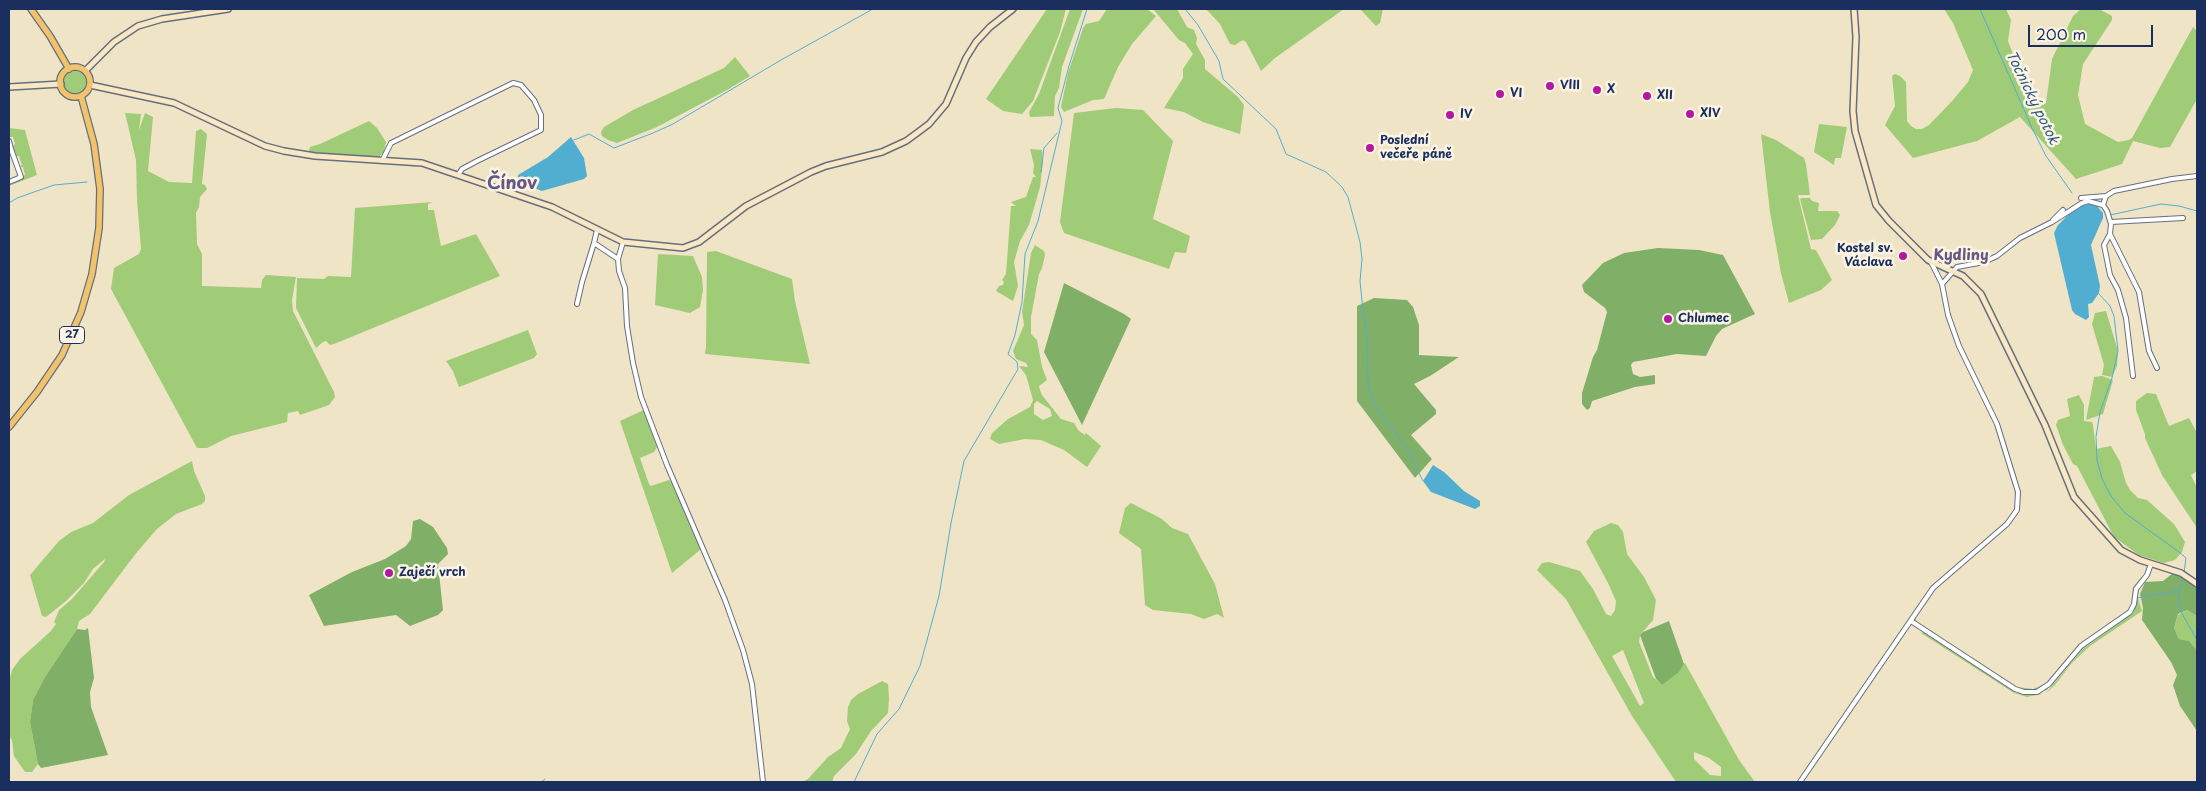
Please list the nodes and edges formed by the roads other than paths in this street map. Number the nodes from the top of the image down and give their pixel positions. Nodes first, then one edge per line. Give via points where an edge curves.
1 (31, 9) edge
2 (228, 9) edge
3 (1012, 9) edge
4 (1854, 9) edge
5 (69, 69) junction
6 (85, 71) junction
7 (60, 84) junction
8 (90, 85) junction
9 (9, 87) edge
10 (81, 96) junction
11 (9, 141) edge
12 (10, 150) edge
13 (382, 161) junction
14 (458, 175) junction
15 (2197, 176) edge
16 (9, 182) edge
17 (2106, 196) junction
18 (2081, 198) dead end
19 (2102, 205) junction
20 (2063, 210) dead end
21 (2183, 218) dead end
22 (2052, 222) junction
23 (2111, 222) junction
24 (597, 230) junction
25 (2110, 234) junction
26 (623, 242) junction
27 (594, 243) junction
28 (618, 259) junction
29 (1931, 262) junction
30 (1952, 271) junction
31 (1942, 284) junction
32 (577, 304) dead end
33 (2157, 368) dead end
34 (2133, 376) dead end
35 (9, 427) edge
36 (2151, 564) junction
37 (2197, 584) edge
38 (1911, 620) junction
39 (763, 782) edge
40 (1800, 782) edge

1 - 5 main road
2 - 6 street via 150,22 121,36
3 - 26 street via 976,42 939,114 906,141 882,152 811,172 746,206 690,247
4 - 29 street via 1854,122 1856,142 1872,195 1881,212
5 - 6 main road
5 - 7 main road via 63,74
6 - 8 main road
7 - 9 street
7 - 10 main road via 67,95
8 - 10 main road
8 - 13 street via 174,103 265,146 314,156
10 - 35 main road, 27 via 93,136 99,178 99,228 94,265 83,307 66,347 43,385
11 - 12 street
12 - 16 street via 21,177
13 - 14 street via 422,163
13 - 14 street via 391,143 513,83 521,84 541,115 541,130 462,169
14 - 24 street via 552,207
15 - 17 street via 2114,191
17 - 18 street
17 - 19 street
19 - 22 street via 2082,202
19 - 23 street
20 - 22 street
21 - 23 street
22 - 30 street via 2020,238 1997,256 1956,267
23 - 25 street
24 - 26 street
24 - 27 street
25 - 33 street via 2139,292 2149,351
25 - 34 street via 2104,245 2110,275 2126,318
26 - 28 street
27 - 28 street
27 - 32 street
28 - 39 street via 641,397 743,650 752,684
29 - 30 street
29 - 31 street
30 - 31 street
30 - 36 street via 1968,280 1981,294 2045,425 2074,497 2121,550
31 - 38 street via 1962,353 1997,424 2018,501 2013,518 1939,582
36 - 37 street via 2181,573
36 - 38 street via 2136,589 2130,612 2084,644 2049,684 2037,692 2015,689
38 - 40 street

